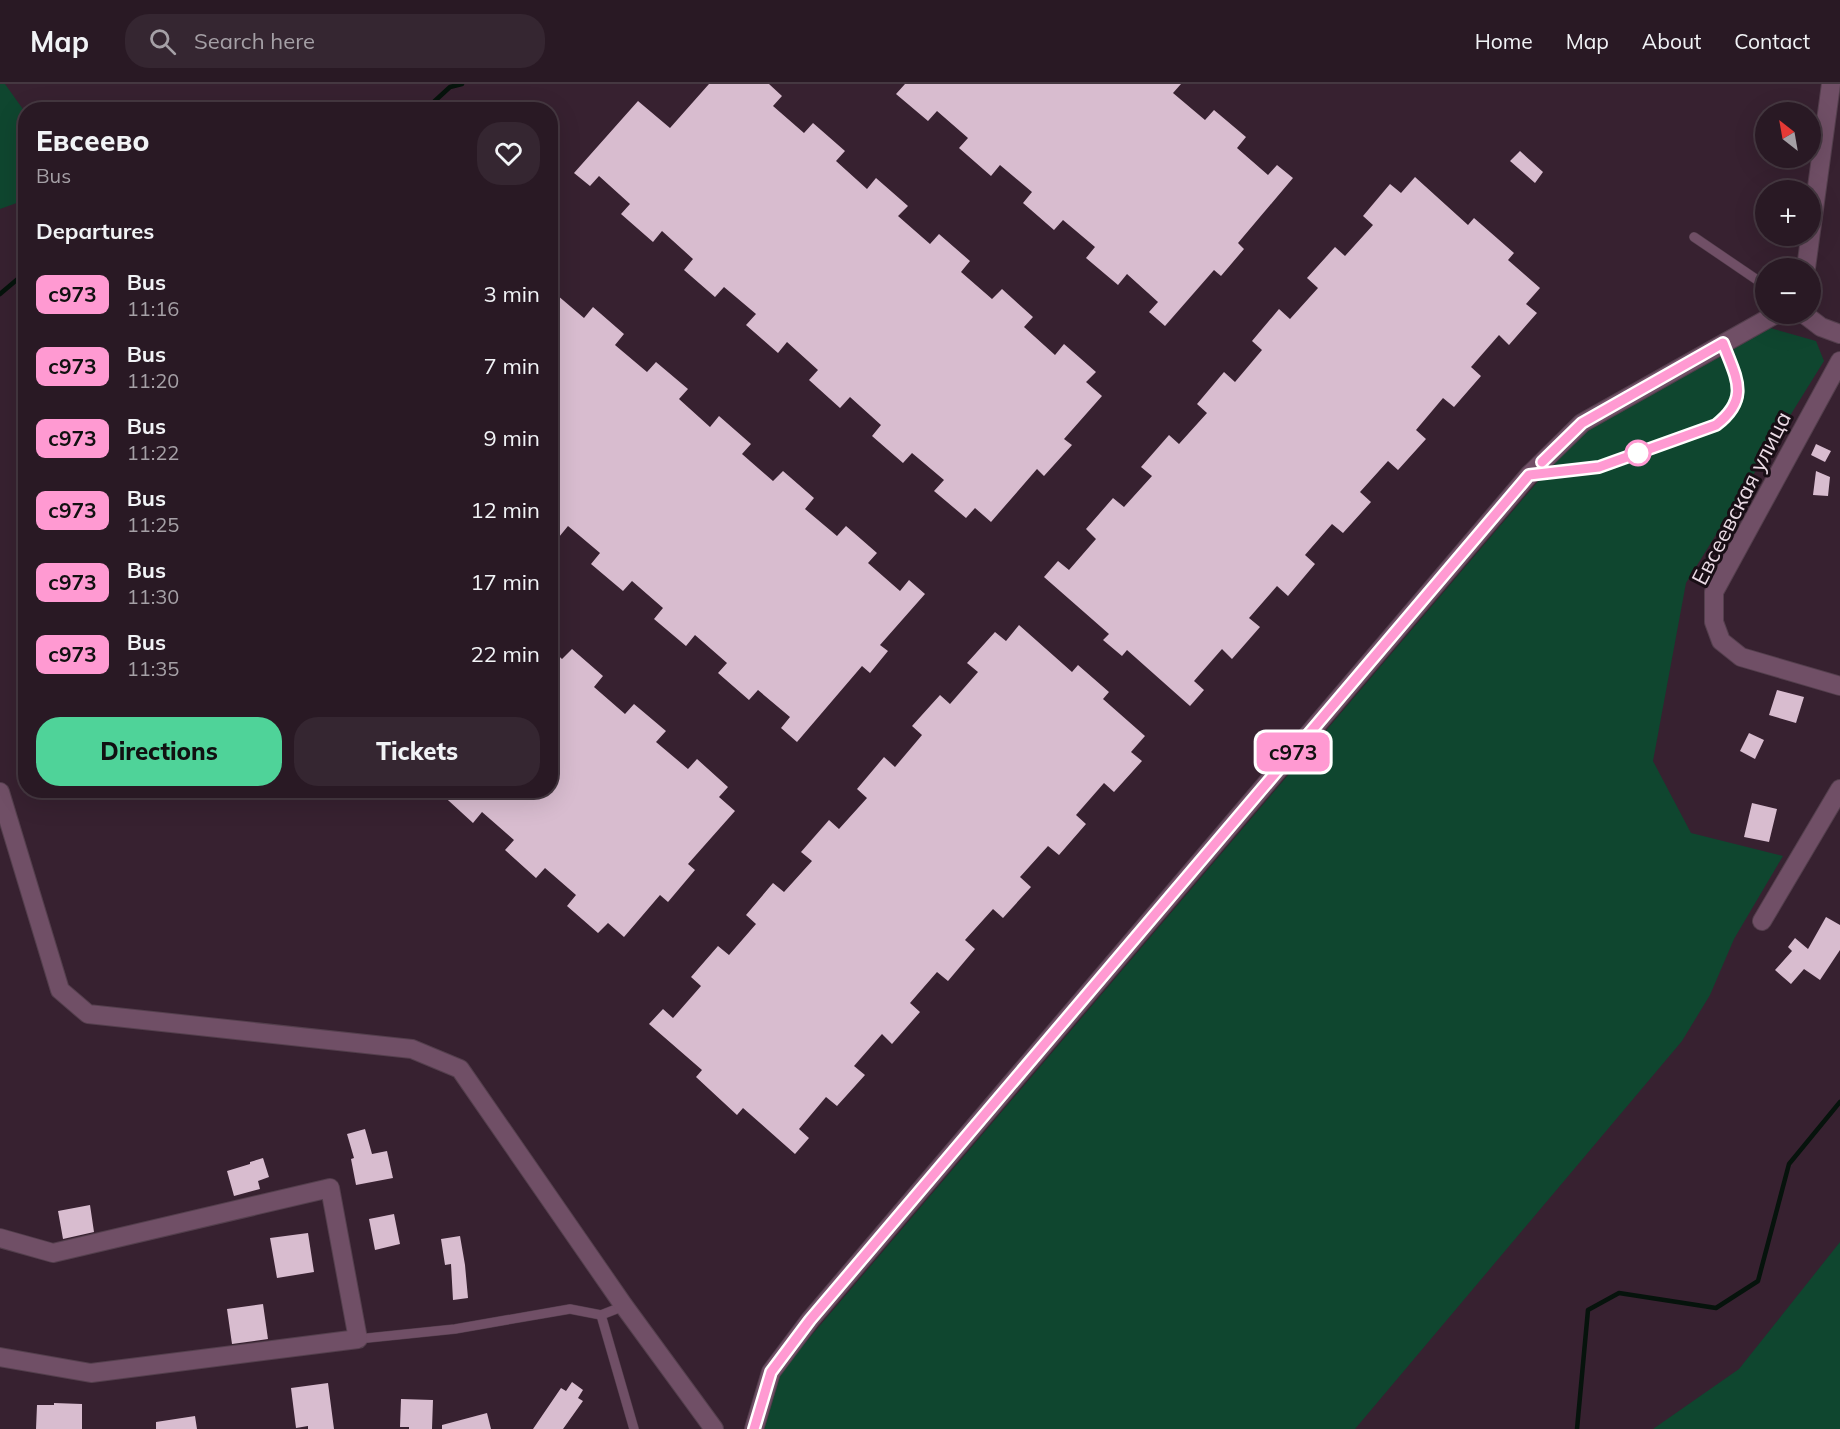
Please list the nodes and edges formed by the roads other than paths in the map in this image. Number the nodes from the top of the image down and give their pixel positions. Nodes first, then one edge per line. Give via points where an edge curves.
1 (1831, 84) edge
2 (1694, 237) dead end
3 (1807, 258) edge
4 (1755, 279) edge
5 (1758, 324) edge
6 (1817, 324) edge
7 (1840, 334) edge
8 (1723, 343) junction
9 (1840, 361) edge
10 (1529, 475) junction
11 (1840, 687) edge
12 (1840, 789) edge
13 (0, 792) edge
14 (1762, 921) dead end
15 (0, 1238) edge
16 (624, 1306) junction
17 (601, 1315) junction
18 (358, 1339) junction
19 (0, 1357) edge
20 (634, 1429) edge
21 (714, 1429) edge
22 (754, 1429) edge

1 - 3 street
2 - 4 lane
5 - 8 street
6 - 7 street
8 - 10 street via 1582,423
8 - 10 lane via 1739,386 1736,402 1716,425 1599,467
9 - 11 street, Евсеевская улица via 1714,592 1714,622 1721,641 1741,657
10 - 22 street via 810,1320 771,1372
12 - 14 street
13 - 16 street via 60,990 88,1014 412,1049 460,1069
15 - 18 street via 53,1253 330,1188
16 - 17 lane
16 - 21 street
17 - 18 lane via 570,1310 455,1329
17 - 20 lane
18 - 19 street via 91,1373

